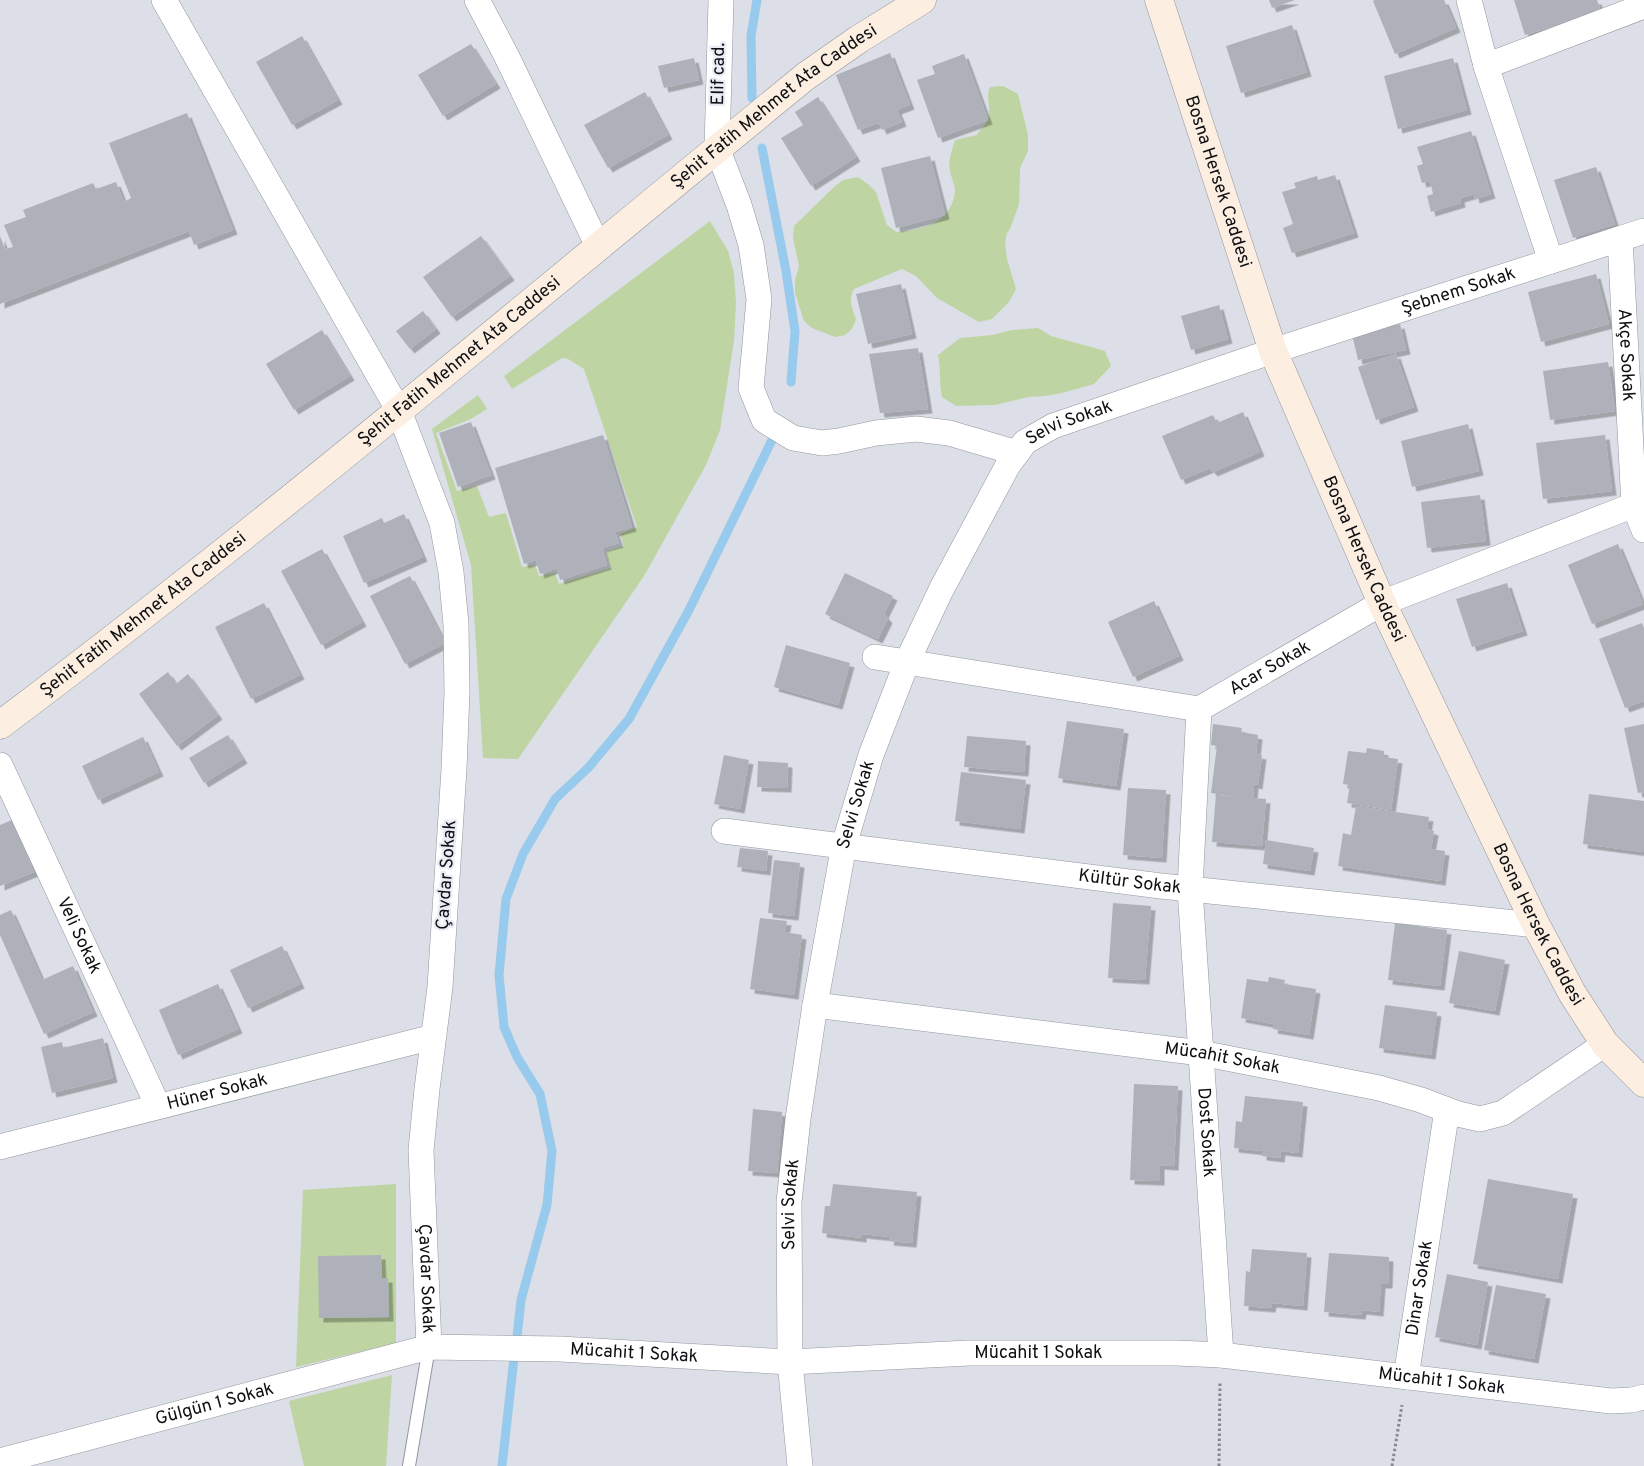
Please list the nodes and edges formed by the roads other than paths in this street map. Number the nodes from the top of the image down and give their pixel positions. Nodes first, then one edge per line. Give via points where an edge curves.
1 (164, 0) edge
2 (477, 0) edge
3 (720, 0) edge
4 (1160, 0) edge
5 (1469, 0) edge
6 (914, 2) edge
7 (1644, 6) edge
8 (1486, 66) junction
9 (717, 148) junction
10 (1644, 231) edge
11 (1620, 239) junction
12 (598, 246) junction
13 (1551, 261) junction
14 (1273, 351) junction
15 (399, 411) junction
16 (1017, 453) junction
17 (1639, 504) edge
18 (1644, 530) edge
19 (1382, 603) junction
20 (875, 657) dead end
21 (908, 662) junction
22 (1199, 709) junction
23 (0, 725) edge
24 (0, 765) edge
25 (724, 831) dead end
26 (844, 845) junction
27 (1190, 889) junction
28 (1536, 925) junction
29 (815, 1005) junction
30 (433, 1037) junction
31 (1605, 1044) junction
32 (1201, 1053) junction
33 (1644, 1083) edge
34 (158, 1106) junction
35 (1447, 1110) junction
36 (0, 1147) edge
37 (429, 1347) junction
38 (1221, 1354) junction
39 (790, 1362) junction
40 (1406, 1377) junction
41 (1644, 1397) edge
42 (0, 1461) edge
43 (409, 1466) edge
44 (800, 1466) edge

1 - 15 street, Çavdar Sokak
2 - 12 street
3 - 9 street, Elif cad.
4 - 14 main road, Bosna Hersek Caddesi
5 - 8 street
6 - 9 main road, Şehit Fatih Mehmet Ata Caddesi via 806,76
7 - 8 street
8 - 13 street
9 - 12 main road, Şehit Fatih Mehmet Ata Caddesi
9 - 16 street via 751,245 759,299 751,388 764,420 792,438 822,443 916,429 949,433
10 - 11 street, Şebnem Sokak
11 - 13 street, Şebnem Sokak
11 - 17 street, Akçe Sokak
12 - 15 main road, Şehit Fatih Mehmet Ata Caddesi
13 - 14 street, Şebnem Sokak
14 - 16 street, Selvi Sokak via 1053,426 1025,442
14 - 19 main road, Bosna Hersek Caddesi
15 - 23 main road, Şehit Fatih Mehmet Ata Caddesi via 115,638
15 - 30 street, Çavdar Sokak via 442,523 456,624 454,769 440,987
16 - 21 street, Selvi Sokak via 973,528
17 - 18 street, Akçe Sokak
17 - 19 street, Acar Sokak
19 - 22 street, Acar Sokak
19 - 28 main road, Bosna Hersek Caddesi
20 - 21 street
21 - 22 street
21 - 26 street, Selvi Sokak via 871,755
22 - 27 street, Dost Sokak
24 - 34 street, Veli Sokak
25 - 26 street, Kültür Sokak
26 - 27 street, Kültür Sokak
26 - 29 street, Selvi Sokak
27 - 28 street, Kültür Sokak
27 - 32 street, Dost Sokak
28 - 31 main road, Bosna Hersek Caddesi via 1572,993
29 - 32 street, Mücahit Sokak
29 - 39 street, Selvi Sokak via 789,1202
30 - 34 street, Hüner Sokak
30 - 37 street, Çavdar Sokak via 421,1150
31 - 33 main road, Bosna Hersek Caddesi
31 - 35 street, Mücahit Sokak via 1503,1113 1480,1119
32 - 35 street, Mücahit Sokak via 1379,1088
32 - 38 street, Dost Sokak
34 - 36 street, Hüner Sokak
35 - 40 street, Dinar Sokak
37 - 39 street, Mücahit 1 Sokak via 560,1349
37 - 42 street, Gülgün 1 Sokak
37 - 43 lane
38 - 39 street, Mücahit 1 Sokak via 969,1353
38 - 40 street, Mücahit 1 Sokak
39 - 44 street, Selvi Sokak
40 - 41 street, Mücahit 1 Sokak via 1611,1401

